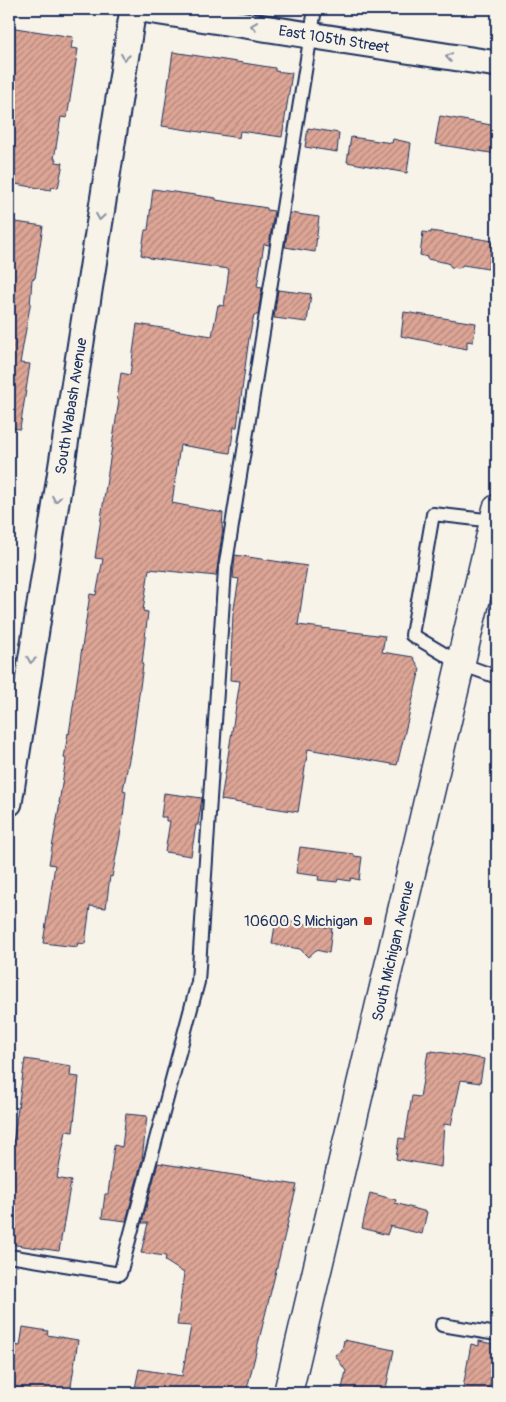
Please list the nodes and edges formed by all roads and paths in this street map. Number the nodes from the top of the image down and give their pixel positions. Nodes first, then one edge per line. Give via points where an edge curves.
1 (133, 9) edge
2 (141, 9) edge
3 (315, 9) edge
4 (311, 35) junction
5 (497, 64) edge
6 (496, 515) edge
7 (461, 664) junction
8 (497, 677) edge
9 (9, 803) edge
10 (9, 1256) edge
11 (442, 1325) dead end
12 (497, 1334) edge
13 (288, 1393) edge

1 -> 9 street, South Wabash Avenue
4 -> 2 street, East 105th Street
3 - 4 lane
5 -> 4 street, East 105th Street
4 - 10 lane via 225,569 198,982 120,1274
6 - 7 main road, South Michigan Avenue
6 - 7 lane via 433,514 412,635
7 - 8 lane
7 - 13 main road, South Michigan Avenue
11 - 12 lane

